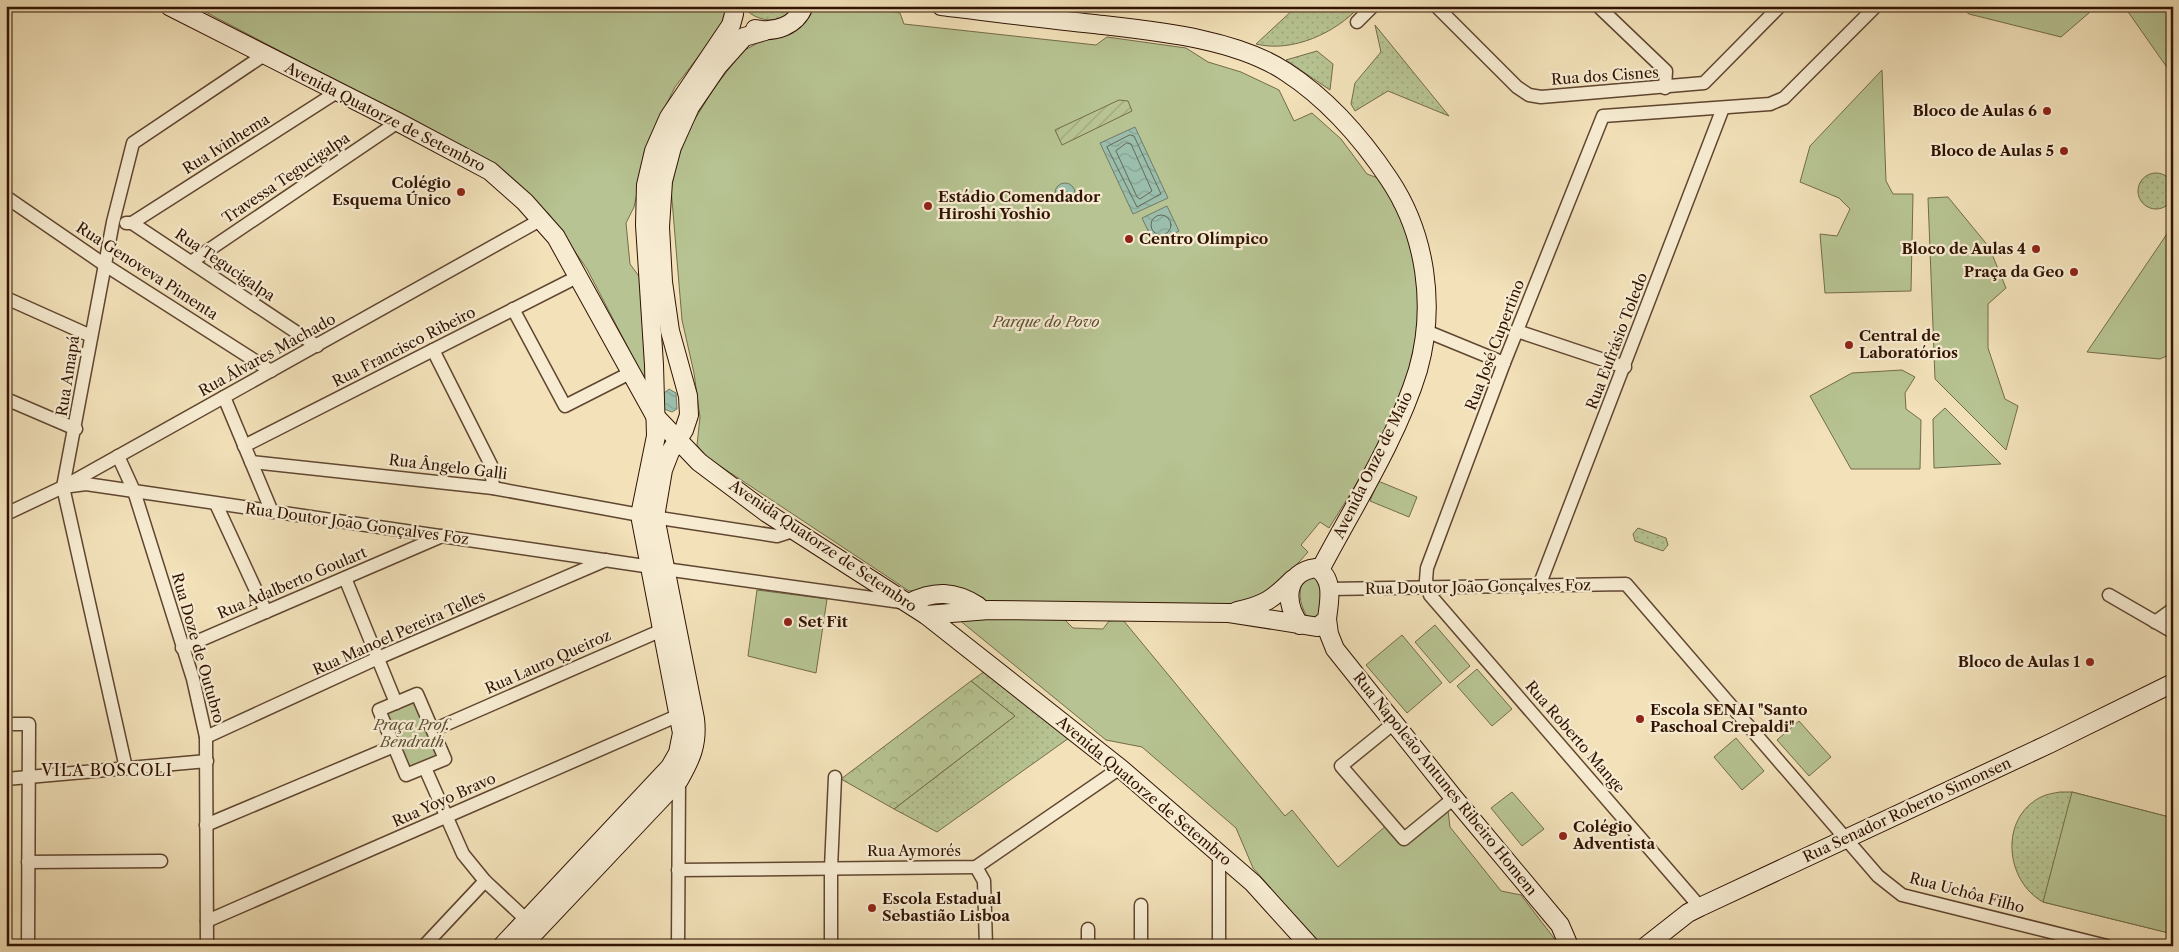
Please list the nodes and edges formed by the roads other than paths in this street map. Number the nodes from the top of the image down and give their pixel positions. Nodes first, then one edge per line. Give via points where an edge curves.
1 (169, 6) edge
2 (804, 6) edge
3 (941, 6) edge
4 (1436, 6) edge
5 (1598, 6) edge
6 (1760, 6) edge
7 (1780, 6) edge
8 (1876, 6) edge
9 (1372, 7) edge
10 (732, 10) edge
11 (1770, 16) junction
12 (1357, 22) dead end
13 (765, 31) junction
14 (264, 55) junction
15 (1665, 88) junction
16 (337, 92) junction
17 (1724, 108) junction
18 (398, 122) junction
19 (6, 197) edge
20 (542, 220) junction
21 (113, 222) junction
22 (132, 223) junction
23 (191, 262) junction
24 (105, 265) junction
25 (579, 276) junction
26 (6, 298) edge
27 (513, 309) junction
28 (1426, 330) junction
29 (1517, 331) junction
30 (91, 336) junction
31 (316, 346) junction
32 (433, 350) junction
33 (1504, 363) junction
34 (1625, 367) junction
35 (270, 371) junction
36 (630, 373) junction
37 (224, 397) junction
38 (6, 399) edge
39 (655, 416) junction
40 (76, 428) junction
41 (678, 441) junction
42 (244, 446) junction
43 (118, 456) junction
44 (251, 462) junction
45 (63, 487) junction
46 (493, 488) junction
47 (134, 491) junction
48 (216, 504) junction
49 (272, 512) junction
50 (6, 514) edge
51 (648, 516) junction
52 (796, 530) junction
53 (442, 536) junction
54 (606, 560) junction
55 (658, 568) junction
56 (1320, 570) junction
57 (1297, 575) junction
58 (344, 578) junction
59 (1626, 584) joint
60 (1539, 586) junction
61 (1427, 587) junction
62 (1330, 589) junction
63 (2109, 595) dead end
64 (2173, 609) edge
65 (919, 610) junction
66 (266, 612) junction
67 (1229, 613) junction
68 (1327, 619) junction
69 (2155, 622) junction
70 (1300, 625) junction
71 (670, 627) junction
72 (2173, 632) edge
73 (182, 648) junction
74 (378, 658) junction
75 (2173, 683) edge
76 (396, 703) junction
77 (686, 712) junction
78 (1394, 722) junction
79 (6, 724) edge
80 (432, 730) junction
81 (206, 737) junction
82 (394, 746) junction
83 (207, 761) junction
84 (126, 768) junction
85 (425, 768) junction
86 (1120, 768) junction
87 (29, 777) junction
88 (835, 777) dead end
89 (6, 779) edge
90 (679, 780) junction
91 (1454, 798) junction
92 (446, 817) junction
93 (206, 825) junction
94 (1846, 840) junction
95 (1219, 852) junction
96 (161, 861) dead end
97 (28, 862) junction
98 (976, 867) junction
99 (831, 868) junction
100 (678, 870) junction
101 (486, 881) junction
102 (1140, 905) dead end
103 (1700, 907) junction
104 (207, 921) junction
105 (532, 924) junction
106 (1560, 925) junction
107 (1088, 929) dead end
108 (1298, 939) edge
109 (28, 946) edge
110 (208, 946) edge
111 (424, 946) edge
112 (502, 946) edge
113 (522, 946) edge
114 (678, 946) edge
115 (831, 946) edge
116 (986, 946) edge
117 (1088, 946) edge
118 (1141, 946) edge
119 (1219, 946) edge
120 (1310, 946) edge
121 (1569, 946) edge
122 (1577, 946) edge
123 (1646, 946) edge
124 (2107, 946) edge

1 - 14 street, Avenida Quatorze de Setembro
2 - 13 street via 793,22 779,30
3 - 28 street, Avenida Onze de Maio via 1194,38 1250,55 1286,72 1315,93 1353,129 1397,190 1420,247 1426,283
4 - 15 street, Rua dos Cisnes via 1517,87 1529,95
5 - 15 street via 1666,71
6 - 11 street
7 - 11 street, Rua dos Cisnes
8 - 17 street via 1784,98 1770,104
9 - 12 street
10 - 13 street via 742,23
10 - 39 street via 731,25 669,117 654,151 646,185 645,225
11 - 15 street, Rua dos Cisnes via 1704,84
13 - 41 street via 744,37 718,66 690,107 672,147 663,181 660,227 664,282 670,330 688,396 689,414
14 - 16 street, Avenida Quatorze de Setembro
14 - 21 street, Rua Amapá via 133,143
16 - 18 street, Avenida Quatorze de Setembro
16 - 22 street, Rua Ivinhema
17 - 29 street, Rua José Cupertino via 1603,116
17 - 34 street, Rua Eufrásio Toledo
18 - 20 street, Avenida Quatorze de Setembro via 490,171
18 - 23 street, Travessa Tegucigalpa
19 - 24 street, Rua Genoveva Pimenta
20 - 25 street, Avenida Quatorze de Setembro
20 - 31 street, Rua Álvares Machado
21 - 22 street
21 - 24 street, Rua Amapá
22 - 23 street, Rua Tegucigalpa
23 - 31 street, Rua Tegucigalpa
24 - 30 street, Rua Amapá
24 - 35 street, Rua Genoveva Pimenta
25 - 27 street, Rua Francisco Ribeiro
25 - 36 street, Avenida Quatorze de Setembro
26 - 30 street
27 - 32 street, Rua Francisco Ribeiro
27 - 36 street via 565,406
28 - 33 street
28 - 56 street, Avenida Onze de Maio via 1418,369 1405,406
29 - 33 street, Rua José Cupertino
29 - 34 street
30 - 40 street, Rua Amapá
31 - 35 street, Rua Álvares Machado
32 - 42 street, Rua Francisco Ribeiro
32 - 46 street via 491,465
33 - 61 street, Rua José Cupertino via 1427,568
34 - 60 street, Rua Eufrásio Toledo
35 - 37 street, Rua Álvares Machado
36 - 39 street, Avenida Quatorze de Setembro
37 - 42 street
37 - 43 street, Rua Álvares Machado
38 - 40 street
39 - 41 street, Avenida Quatorze de Setembro
39 - 51 street
40 - 45 street, Rua Amapá
41 - 51 street via 670,452
41 - 52 street, Avenida Quatorze de Setembro via 699,462 767,513
42 - 44 street
43 - 45 street, Rua Álvares Machado
43 - 47 street, Rua Doze de Outubro
44 - 46 street, Rua Ângelo Galli
44 - 49 street
45 - 47 street, Rua Doutor João Gonçalves Foz via 86,484
45 - 50 street, Rua Álvares Machado
45 - 84 street, Rua Amapá
46 - 51 street, Rua Ângelo Galli
47 - 48 street, Rua Doutor João Gonçalves Foz
47 - 73 street, Rua Doze de Outubro
48 - 49 street, Rua Doutor João Gonçalves Foz
48 - 66 street
49 - 53 street, Rua Doutor João Gonçalves Foz
51 - 52 street, Rua Ângelo Galli via 777,536
51 - 55 street
52 - 65 street, Avenida Quatorze de Setembro
53 - 54 street, Rua Doutor João Gonçalves Foz
53 - 58 street, Rua Adalberto Goulart
54 - 55 street, Rua Doutor João Gonçalves Foz
54 - 74 street, Rua Manoel Pereira Telles
55 - 65 street, Rua Doutor João Gonçalves Foz
55 - 71 street
56 - 57 street via 1316,568
56 - 62 street
57 - 67 street, Rua Doutor João Gonçalves Foz via 1272,600
57 - 70 street via 1288,600 1291,613
58 - 66 street, Rua Adalberto Goulart
58 - 74 street
59 - 60 street, Rua Doutor João Gonçalves Foz
59 - 94 street, Rua Uchôa Filho
60 - 61 street, Rua Doutor João Gonçalves Foz
61 - 62 street, Rua Doutor João Gonçalves Foz
61 - 103 street, Rua Roberto Mange via 1430,595
62 - 68 street
63 - 69 street
64 - 69 street
65 - 67 street, Rua Doutor João Gonçalves Foz via 984,608
65 - 86 street, Avenida Quatorze de Setembro
66 - 73 street, Rua Adalberto Goulart
67 - 70 street, Rua Doutor João Gonçalves Foz
68 - 70 street via 1318,627
68 - 78 street, Rua Napoleão Antunes Ribeiro Homem via 1334,649
69 - 72 street
71 - 77 street
71 - 80 street, Rua Lauro Queiroz
73 - 81 street, Rua Doze de Outubro
74 - 76 street
74 - 81 street, Rua Manoel Pereira Telles
75 - 94 street, Rua Senador Roberto Simonsen
76 - 80 street via 417,694
76 - 82 street via 379,710
77 - 90 street via 697,737 693,756
77 - 92 street, Rua Yoyo Bravo
77 - 105 street via 678,753 670,767
78 - 91 street, Rua Napoleão Antunes Ribeiro Homem
78 - 91 street via 1342,766 1404,839
79 - 87 street via 29,724
80 - 85 street via 445,759
81 - 83 street, Rua Doze de Outubro
82 - 85 street via 406,776
82 - 93 street
83 - 84 street
83 - 93 street, Rua Doze de Outubro
84 - 87 street
85 - 92 street
86 - 95 street, Avenida Quatorze de Setembro
86 - 98 street, Rua Aymorés
87 - 89 street
87 - 97 street
88 - 99 street
90 - 100 street
90 - 105 street
91 - 106 street, Rua Napoleão Antunes Ribeiro Homem
92 - 101 street via 463,854
92 - 104 street, Rua Yoyo Bravo
93 - 104 street, Rua Doze de Outubro
94 - 103 street, Rua Senador Roberto Simonsen
94 - 124 street, Rua Uchôa Filho via 1878,876 1902,895
95 - 108 street, Avenida Quatorze de Setembro via 1253,883
95 - 119 street
96 - 97 street
97 - 109 street
98 - 99 street, Rua Aymorés
98 - 116 street via 984,881
99 - 100 street, Rua Aymorés
99 - 115 street
100 - 114 street
101 - 105 street
101 - 111 street
102 - 118 street
103 - 123 street, Rua Senador Roberto Simonsen
104 - 110 street, Rua Doze de Outubro
105 - 112 street
105 - 113 street
106 - 121 street, Rua Napoleão Antunes Ribeiro Homem
106 - 122 street
107 - 117 street
108 - 120 street, Avenida Quatorze de Setembro

